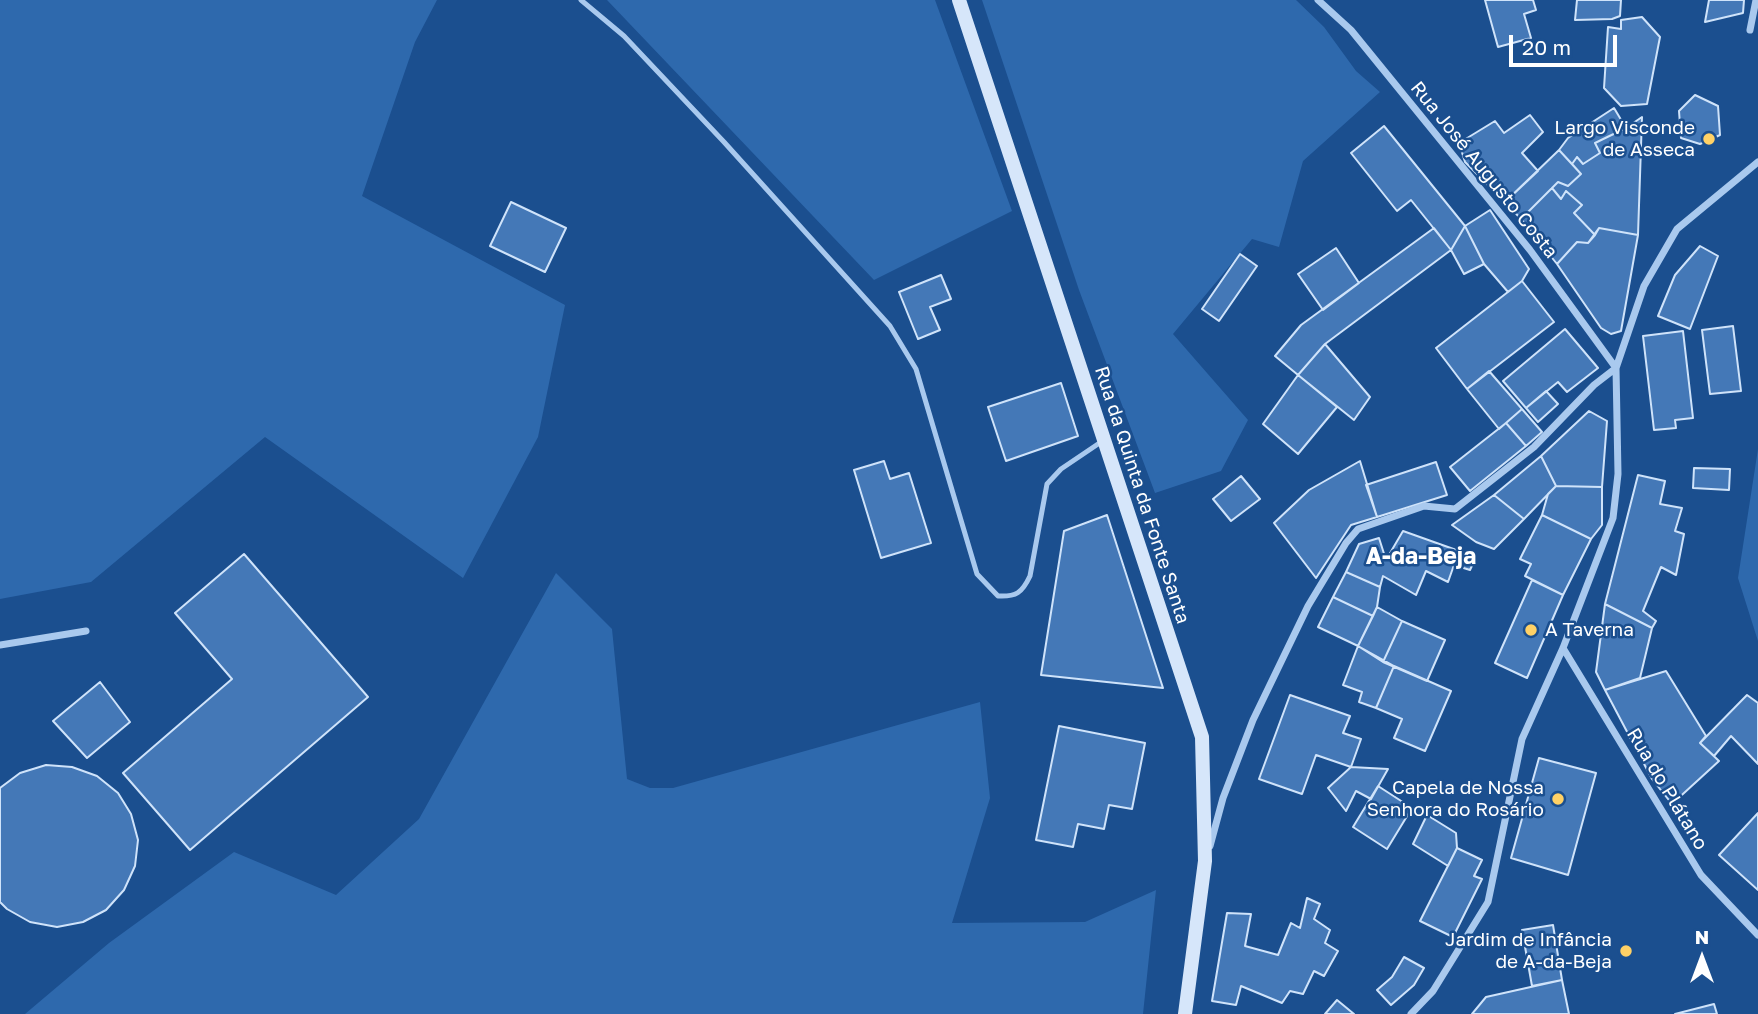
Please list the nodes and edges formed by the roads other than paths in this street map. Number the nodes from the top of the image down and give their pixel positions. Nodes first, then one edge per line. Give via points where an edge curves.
1 (581, 0) edge
2 (959, 0) edge
3 (1318, 0) edge
4 (1756, 0) edge
5 (1750, 30) dead end
6 (1758, 162) edge
7 (1616, 368) junction
8 (1104, 440) junction
9 (86, 631) dead end
10 (0, 645) edge
11 (1563, 648) junction
12 (1205, 861) junction
13 (1758, 934) edge
14 (1185, 1014) edge
15 (1411, 1014) edge

1 - 8 lane via 624,36 697,113 890,326 915,369 977,574 998,596 1017,595 1025,588 1047,484
2 - 8 street, Rua da Quinta da Fonte Santa
3 - 7 street, Rua José Augusto Costa via 1351,30 1530,250
4 - 5 street
6 - 7 street via 1677,229 1644,286
7 - 11 street via 1618,474 1613,518
7 - 12 street via 1594,384 1534,447 1455,509 1424,506 1358,529 1352,536 1308,606 1253,720
8 - 12 street, Rua da Quinta da Fonte Santa via 1202,737
9 - 10 street
11 - 13 street, Rua do Plátano via 1700,875
11 - 15 street via 1522,739 1488,902 1433,991
12 - 14 street, Rua da Quinta da Fonte Santa

